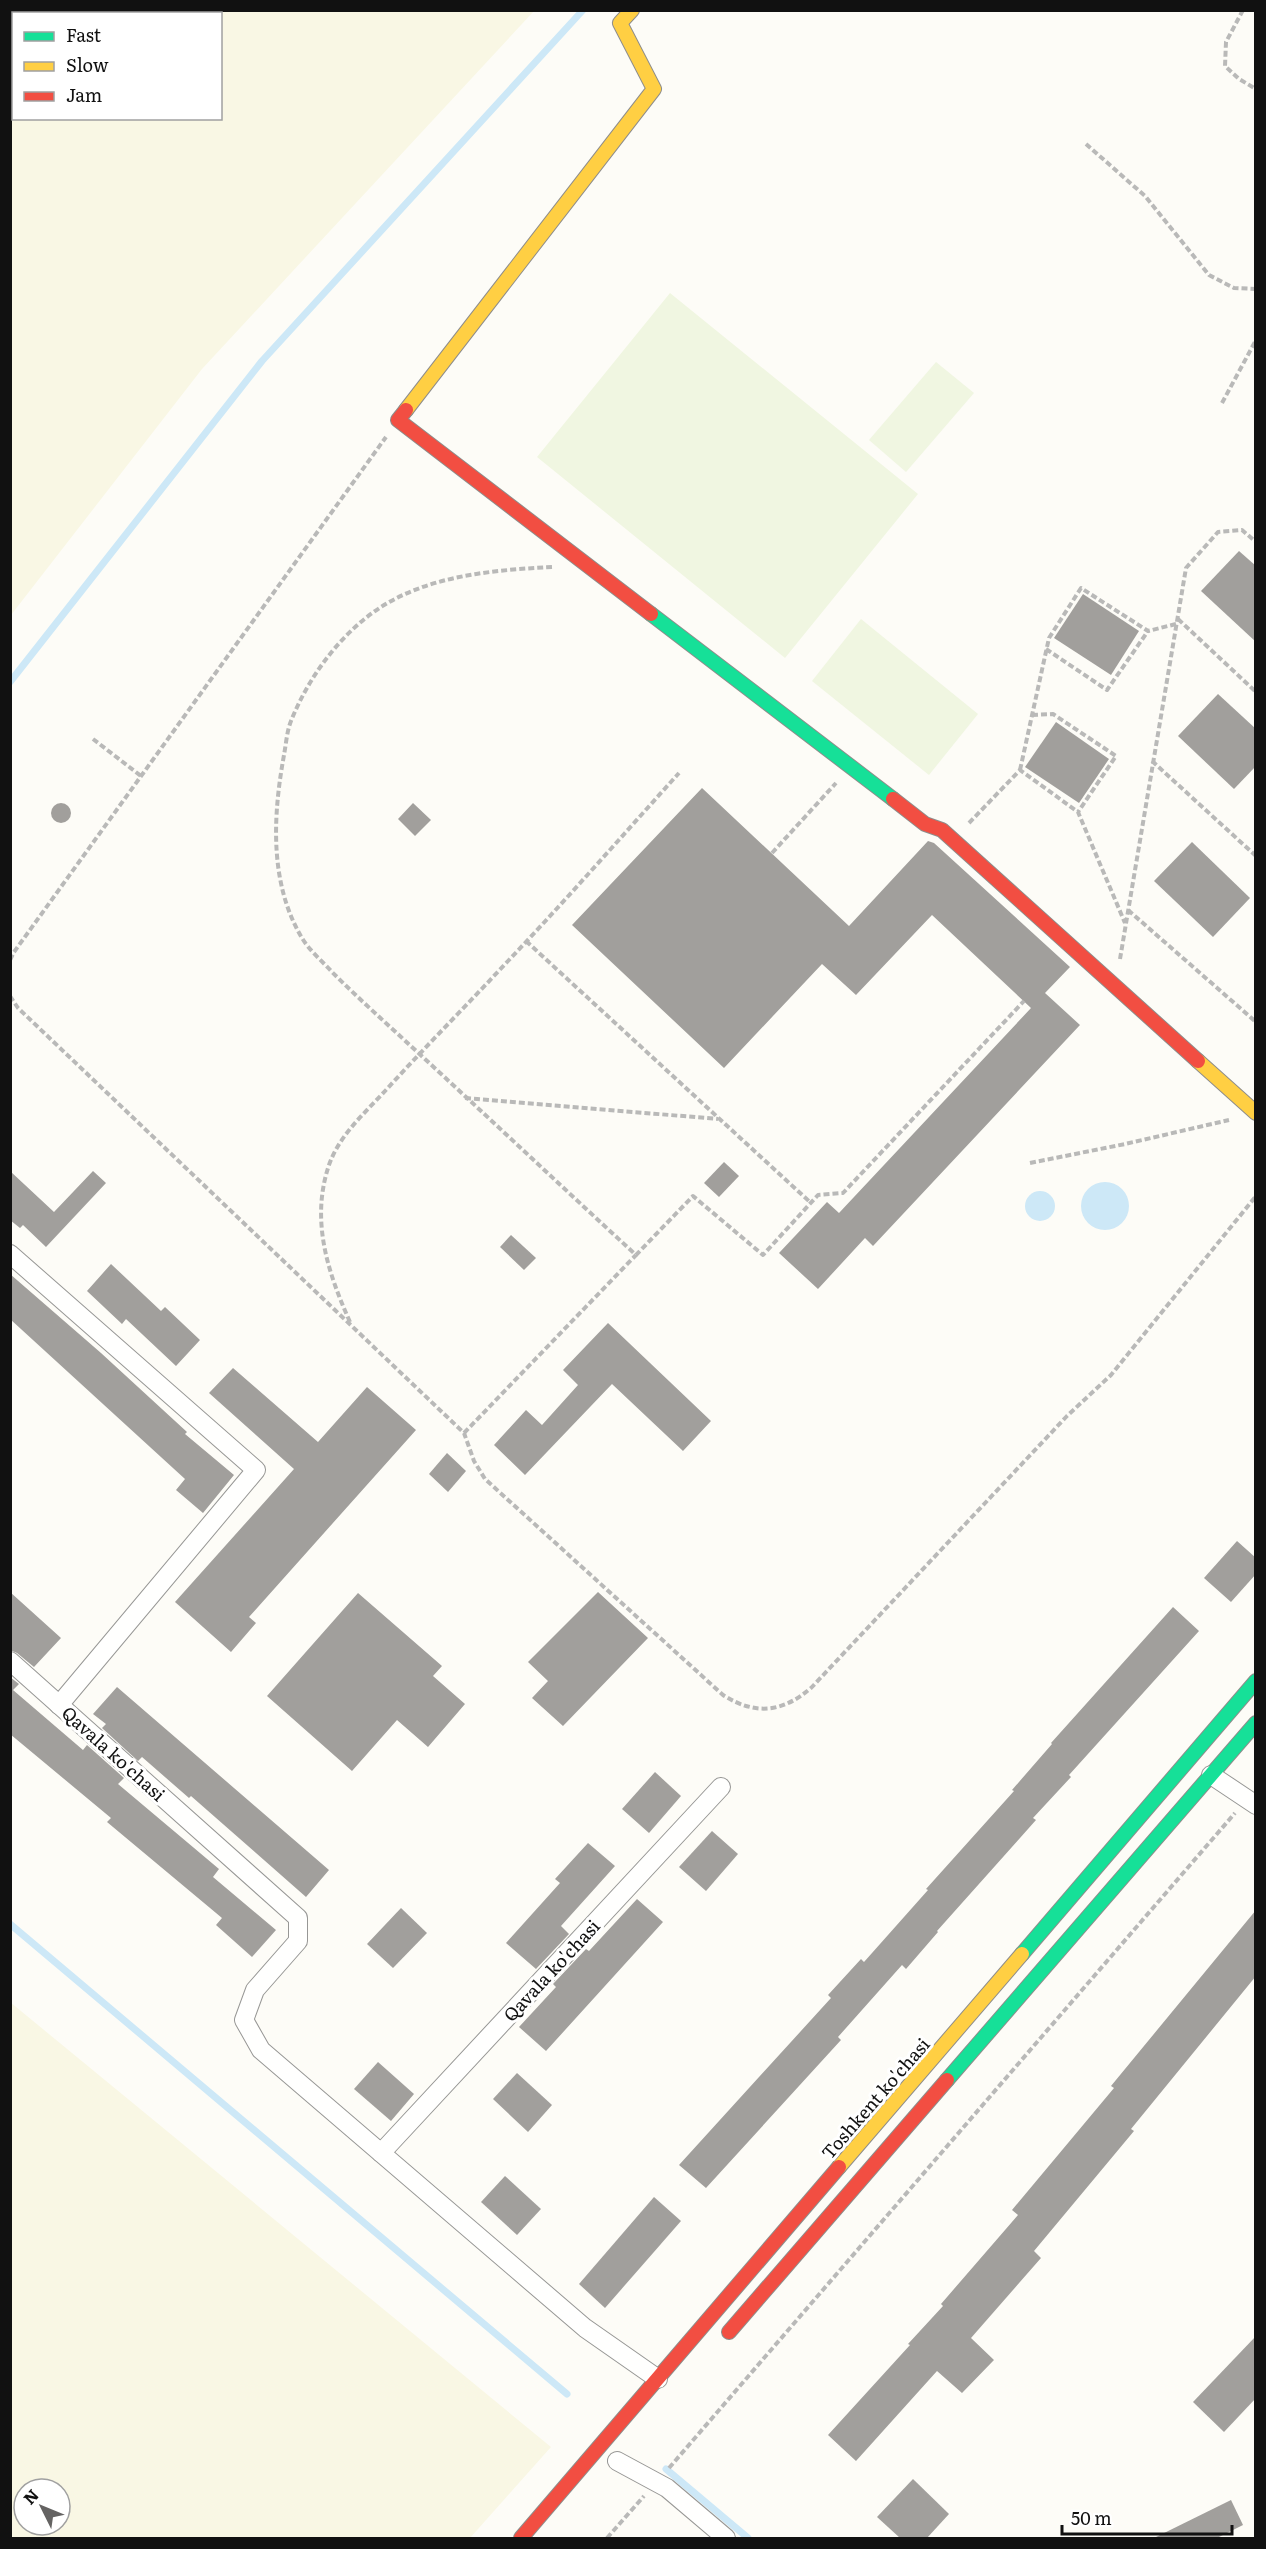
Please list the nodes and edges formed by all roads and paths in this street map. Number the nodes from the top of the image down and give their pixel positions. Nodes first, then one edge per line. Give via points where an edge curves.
1 (632, 10) edge
2 (1243, 10) edge
3 (1256, 89) edge
4 (1086, 144) dead end
5 (1256, 289) edge
6 (1256, 340) edge
7 (1222, 403) dead end
8 (398, 420) junction
9 (1256, 542) edge
10 (589, 566) junction
11 (1177, 618) junction
12 (1176, 624) junction
13 (1148, 631) junction
14 (1046, 649) junction
15 (1256, 692) edge
16 (1032, 715) junction
17 (93, 739) dead end
18 (1152, 761) junction
19 (851, 767) junction
20 (1020, 770) junction
21 (679, 773) dead end
22 (141, 776) junction
23 (1078, 812) junction
24 (952, 839) junction
25 (772, 854) dead end
26 (1256, 856) edge
27 (1128, 909) junction
28 (1125, 923) junction
29 (526, 941) junction
30 (10, 960) edge
31 (1115, 986) junction
32 (10, 996) edge
33 (1024, 1001) dead end
34 (1256, 1022) edge
35 (419, 1054) junction
36 (464, 1098) junction
37 (1255, 1113) edge
38 (719, 1119) junction
39 (1030, 1163) dead end
40 (1256, 1196) edge
41 (811, 1203) junction
42 (10, 1254) edge
43 (636, 1255) junction
44 (351, 1325) junction
45 (464, 1432) junction
46 (10, 1661) edge
47 (1256, 1681) edge
48 (59, 1705) junction
49 (1256, 1722) edge
50 (1211, 1775) junction
51 (721, 1787) dead end
52 (1251, 1802) edge
53 (381, 2153) junction
54 (718, 2344) dead end
55 (658, 2379) junction
56 (617, 2461) dead end
57 (656, 2482) junction
58 (521, 2538) edge
59 (607, 2538) edge
60 (726, 2538) edge

1 - 8 main road via 620,23 654,89
2 - 3 path via 1226,42 1225,66
4 - 5 path via 1145,196 1209,275 1234,288
6 - 7 path
8 - 10 main road
8 - 22 path
9 - 11 path via 1242,530 1218,532 1186,567
10 - 19 main road
10 - 35 path via 504,569 461,576 420,588 381,607 340,641 310,683 290,723 275,825 285,903 302,939
11 - 12 path
11 - 15 path
12 - 13 path
12 - 18 path
13 - 14 path via 1107,690
13 - 14 path via 1081,588
14 - 16 path
16 - 20 path
16 - 23 path via 1053,714 1116,756
17 - 22 path
18 - 26 path
18 - 27 path
19 - 24 main road via 925,824 942,830
19 - 25 path
20 - 23 path
20 - 24 path
21 - 29 path
22 - 30 path
23 - 28 path
24 - 31 main road
27 - 28 path
27 - 34 path
28 - 31 path
29 - 35 path
29 - 38 path
31 - 37 main road
32 - 44 path via 18,1008
33 - 41 path via 843,1193 818,1195
35 - 36 path
35 - 44 path via 338,1143 327,1170 321,1206 322,1242 332,1280
36 - 38 path
36 - 43 path
37 - 39 path
38 - 41 path
40 - 45 path via 1111,1374 812,1688 796,1701 776,1708 740,1705 723,1695 485,1479
41 - 43 path via 763,1255 693,1196
42 - 48 street via 256,1470
43 - 45 path
44 - 45 path
46 - 48 street, Qavala ko'chasi
47 - 55 main road, Toshkent ko'chasi
48 - 53 street, Qavala ko'chasi via 298,1918 298,1941 255,1990 244,2020 261,2050
49 - 50 main road
50 - 52 street
50 - 54 main road
51 - 53 street, Qavala ko'chasi
52 - 57 path
53 - 55 street via 585,2328
55 - 58 main road, Toshkent ko'chasi
56 - 57 street
57 - 59 path
57 - 60 street

